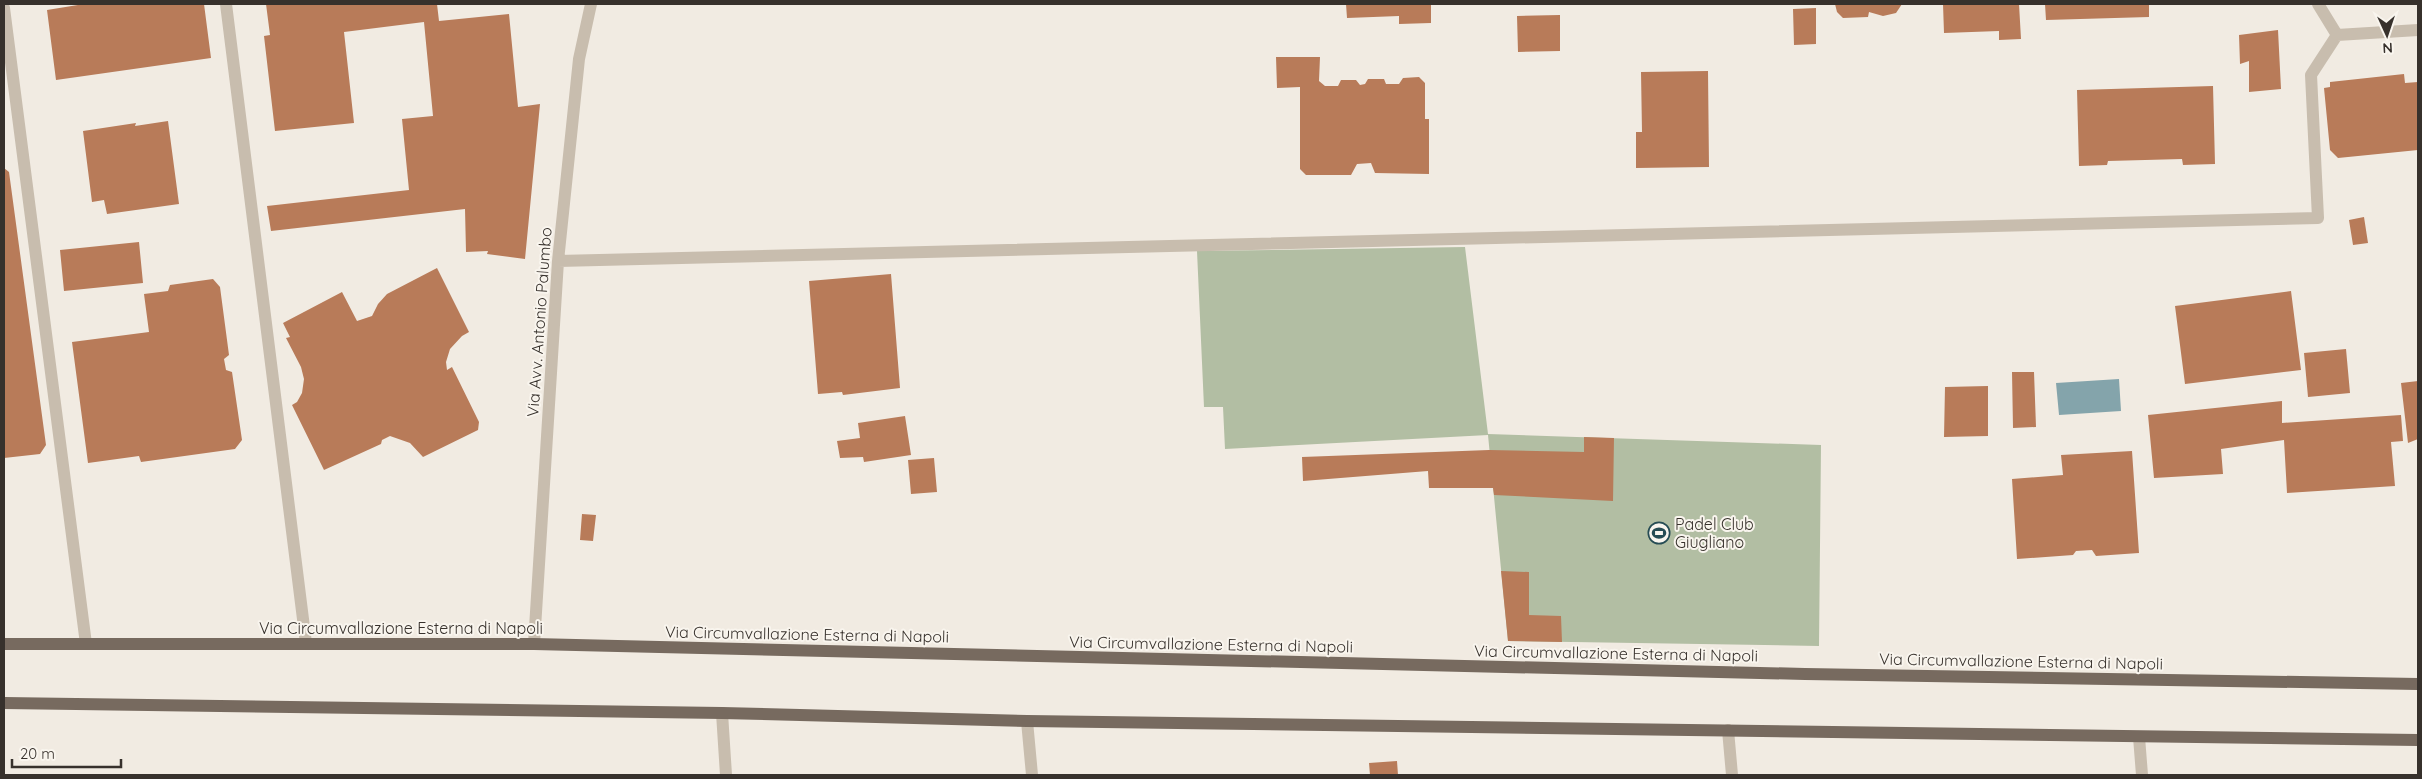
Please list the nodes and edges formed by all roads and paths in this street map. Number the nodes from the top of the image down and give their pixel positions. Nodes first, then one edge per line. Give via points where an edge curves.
1 (226, 4) edge
2 (591, 4) edge
3 (2318, 4) edge
4 (4, 8) edge
5 (2418, 30) edge
6 (2337, 35) junction
7 (558, 261) junction
8 (306, 643) junction
9 (4, 644) edge
10 (86, 644) junction
11 (534, 644) junction
12 (2418, 684) edge
13 (4, 703) edge
14 (722, 713) junction
15 (1027, 721) junction
16 (1728, 730) junction
17 (2139, 737) junction
18 (2418, 740) edge
19 (726, 775) edge
20 (1032, 775) edge
21 (1732, 775) edge
22 (2142, 775) edge

1 - 8 street
2 - 7 street, Via Avv. Antonio Palumbo via 579,59
3 - 6 street
4 - 10 street
5 - 6 street
6 - 7 street via 2311,75 2318,218
7 - 11 street, Via Avv. Antonio Palumbo
8 - 10 main road, Via Circumvallazione Esterna di Napoli
8 - 11 main road, Via Circumvallazione Esterna di Napoli
9 - 10 main road, Via Circumvallazione Esterna di Napoli
11 - 12 main road, Via Circumvallazione Esterna di Napoli via 1805,674
13 - 14 main road
14 - 15 main road
14 - 19 street
15 - 16 main road
15 - 20 street
16 - 17 main road
16 - 21 street
17 - 18 main road
17 - 22 street

